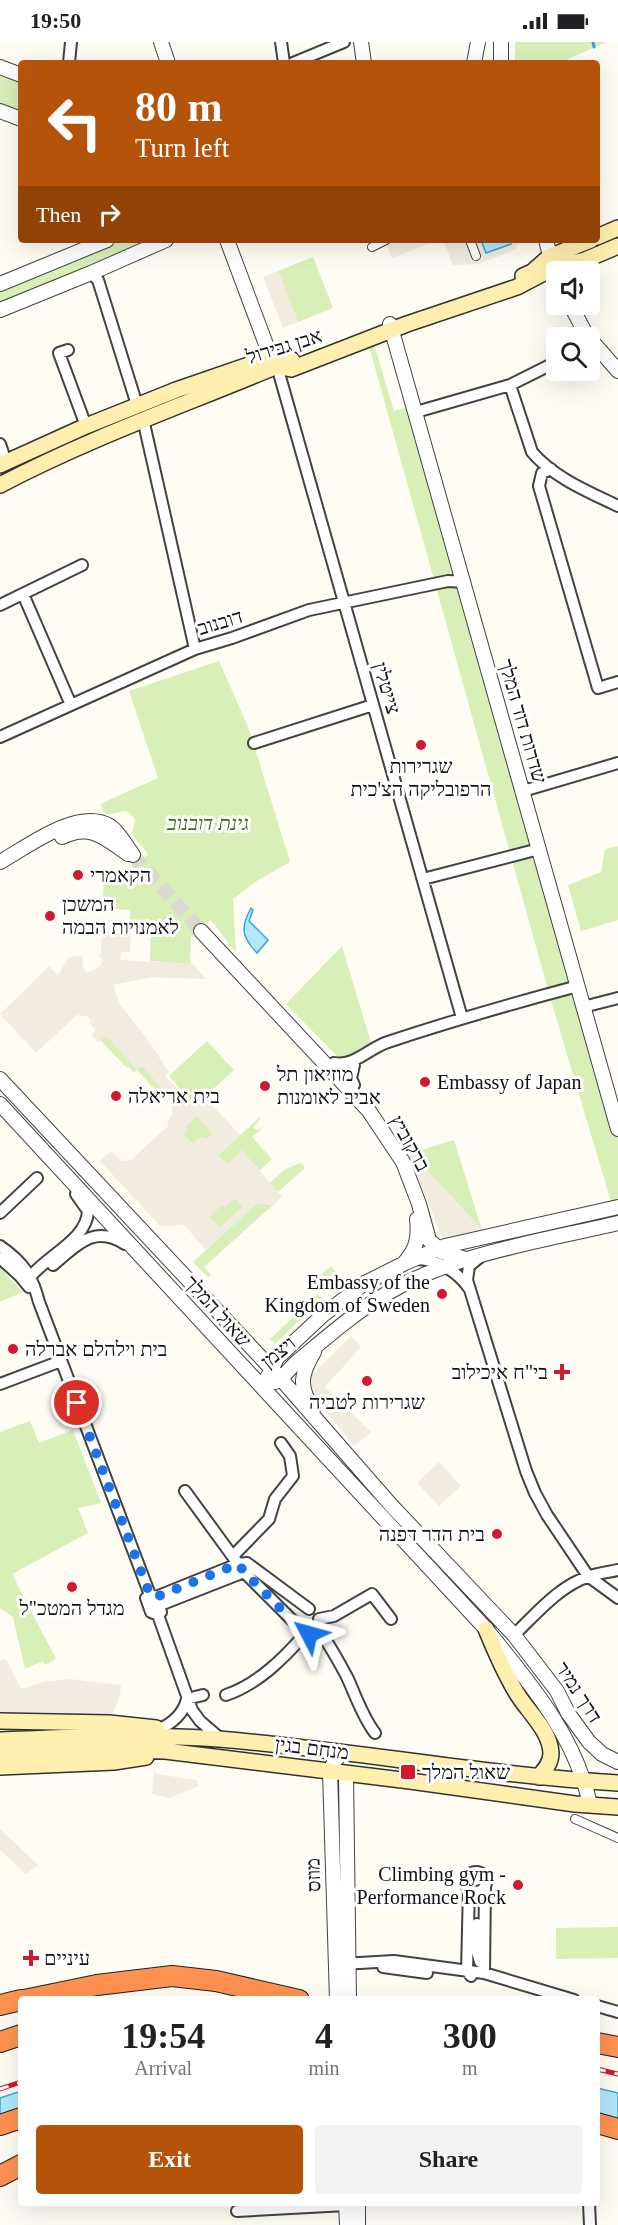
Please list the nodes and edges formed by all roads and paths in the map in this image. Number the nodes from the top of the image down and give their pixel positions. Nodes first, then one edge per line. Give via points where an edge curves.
1 (71, 42) edge
2 (280, 42) edge
3 (344, 42) edge
4 (361, 42) edge
5 (479, 42) edge
6 (501, 42) edge
7 (69, 60) edge
8 (283, 60) edge
9 (300, 60) edge
10 (364, 60) edge
11 (475, 60) edge
12 (482, 60) edge
13 (501, 60) edge
14 (0, 67) edge
15 (18, 74) edge
16 (0, 111) edge
17 (18, 118) edge
18 (618, 228) edge
19 (600, 236) edge
20 (159, 243) edge
21 (228, 243) edge
22 (237, 243) edge
23 (380, 243) edge
24 (471, 243) edge
25 (547, 243) edge
26 (585, 243) edge
27 (84, 245) edge
28 (618, 246) edge
29 (372, 247) dead end
30 (476, 256) dead end
31 (554, 260) edge
32 (92, 273) junction
33 (0, 284) edge
34 (0, 310) edge
35 (391, 327) junction
36 (68, 350) dead end
37 (600, 352) edge
38 (276, 360) junction
39 (546, 367) edge
40 (618, 371) edge
41 (510, 385) junction
42 (137, 405) junction
43 (416, 412) junction
44 (143, 419) junction
45 (86, 426) junction
46 (0, 444) edge
47 (3, 464) edge
48 (551, 469) junction
49 (0, 485) edge
50 (618, 507) edge
51 (82, 565) dead end
52 (464, 582) junction
53 (23, 594) junction
54 (344, 604) junction
55 (0, 605) edge
56 (195, 648) junction
57 (618, 682) edge
58 (70, 705) junction
59 (373, 705) junction
60 (0, 737) edge
61 (254, 743) dead end
62 (618, 763) edge
63 (523, 791) junction
64 (84, 826) junction
65 (539, 849) junction
66 (132, 856) tunnel mouth
67 (0, 862) edge
68 (0, 872) edge
69 (423, 879) junction
70 (201, 931) tunnel mouth
71 (578, 986) junction
72 (618, 998) edge
73 (583, 1007) junction
74 (462, 1018) junction
75 (359, 1058) junction
76 (339, 1069) junction
77 (0, 1079) edge
78 (0, 1104) edge
79 (618, 1129) edge
80 (54, 1165) junction
81 (404, 1165) junction
82 (37, 1178) dead end
83 (618, 1207) edge
84 (0, 1213) edge
85 (618, 1222) edge
86 (0, 1246) edge
87 (136, 1251) junction
88 (483, 1255) junction
89 (0, 1258) edge
90 (438, 1259) junction
91 (408, 1261) junction
92 (23, 1266) junction
93 (41, 1270) junction
94 (30, 1280) junction
95 (469, 1288) junction
96 (39, 1302) junction
97 (320, 1343) junction
98 (61, 1361) junction
99 (276, 1375) junction
100 (0, 1384) edge
101 (262, 1388) junction
102 (330, 1436) junction
103 (281, 1443) dead end
104 (185, 1491) dead end
105 (241, 1564) junction
106 (618, 1570) edge
107 (588, 1576) junction
108 (618, 1598) edge
109 (156, 1603) junction
110 (309, 1609) junction
111 (391, 1619) dead end
112 (295, 1623) junction
113 (318, 1624) junction
114 (486, 1629) junction
115 (305, 1634) junction
116 (514, 1635) junction
117 (203, 1695) dead end
118 (226, 1695) dead end
119 (187, 1699) junction
120 (0, 1721) edge
121 (159, 1729) junction
122 (375, 1733) dead end
123 (195, 1738) junction
124 (0, 1740) edge
125 (221, 1740) junction
126 (165, 1751) junction
127 (0, 1754) edge
128 (341, 1754) junction
129 (618, 1762) edge
130 (0, 1767) edge
131 (330, 1771) junction
132 (346, 1774) junction
133 (538, 1777) junction
134 (585, 1781) junction
135 (618, 1783) edge
136 (590, 1805) junction
137 (618, 1807) edge
138 (574, 1819) dead end
139 (618, 1838) edge
140 (485, 1886) junction
141 (469, 1888) junction
142 (478, 1903) dead end
143 (476, 1948) junction
144 (342, 1964) junction
145 (475, 1974) junction
146 (342, 1980) junction
147 (41, 1996) edge
148 (282, 1996) edge
149 (338, 1996) edge
150 (348, 1996) edge
151 (542, 1996) edge
152 (559, 1996) edge
153 (18, 2001) edge
154 (0, 2006) edge
155 (600, 2007) edge
156 (618, 2012) edge
157 (600, 2013) edge
158 (618, 2018) edge
159 (18, 2036) edge
160 (0, 2042) edge
161 (600, 2044) edge
162 (618, 2048) edge
163 (18, 2119) edge
164 (0, 2125) edge
165 (600, 2125) edge
166 (618, 2128) edge
167 (18, 2167) edge
168 (0, 2176) edge
169 (318, 2206) edge
170 (350, 2206) edge
171 (351, 2206) edge
172 (589, 2206) edge
173 (237, 2211) dead end
174 (347, 2225) edge
175 (358, 2225) edge
176 (590, 2225) edge

1 - 7 street
2 - 8 street
3 - 9 street
4 - 10 street
5 - 11 street
5 - 12 street
6 - 13 street
14 - 15 street
16 - 17 street
18 - 19 main road
20 - 32 street
21 - 38 street
22 - 38 street
23 - 29 street
24 - 30 street
25 - 31 street
26 - 31 main road, אבן גבירול
27 - 33 street
28 - 31 main road, אבן גבירול via 585,260
31 - 35 main road, אבן גבירול
32 - 34 street
32 - 42 street via 98,280
35 - 38 main road, אבן גבירול via 289,361
35 - 43 street, שדרות דוד המלך
36 - 45 street via 59,353
37 - 40 street
38 - 42 main road, אבן גבירול
38 - 44 main road, אבן גבירול
38 - 54 street, צייטלין
39 - 41 street
41 - 43 street
41 - 48 street via 532,452
42 - 45 main road, אבן גבירול
43 - 52 street, שדרות דוד המלך
44 - 49 main road, אבן גבירול
44 - 56 street
45 - 47 main road, אבן גבירול
46 - 47 street
48 - 50 street
48 - 57 street via 542,473 539,486 597,688
51 - 53 street
52 - 54 street, דובנוב via 448,581
52 - 63 street, שדרות דוד המלך
53 - 55 street
53 - 58 street
54 - 56 street, דובנוב via 309,610
54 - 59 street, צייטלין
56 - 58 street, דובנוב
58 - 60 street, דובנוב
59 - 61 street
59 - 69 street, צייטלין
62 - 63 street
63 - 65 street, שדרות דוד המלך
64 - 66 street
64 - 67 street via 66,825
64 - 68 street
65 - 69 street
65 - 71 street, שדרות דוד המלך
69 - 74 street, צייטלין
70 - 76 street, ברקוביץ via 312,1048
71 - 73 street, שדרות דוד המלך
71 - 74 street
72 - 73 street
73 - 79 street, שדרות דוד המלך
74 - 75 street via 381,1044
75 - 76 street
75 - 76 street
76 - 81 street, ברקוביץ
76 - 90 street, ברקוביץ via 375,1107 408,1158 425,1200
77 - 99 street, שאול המלך
78 - 80 street, שאול המלך
80 - 87 street, שאול המלך
80 - 93 street via 84,1204 88,1218 86,1226
81 - 90 street, ברקוביץ
81 - 91 street via 419,1233
82 - 84 street
83 - 90 street, ויצמן
85 - 88 street, ויצמן
86 - 92 street
87 - 93 street via 103,1234 89,1238
87 - 101 street, שאול המלך
88 - 90 street, ויצמן
88 - 95 street via 469,1266
89 - 94 street
90 - 91 street, ויצמן
90 - 95 street
90 - 97 street, ויצמן via 417,1278 386,1293
91 - 99 street, ויצמן via 365,1283 323,1315 277,1358
92 - 93 street
92 - 94 street
93 - 94 street
93 - 96 street
94 - 96 street
95 - 107 street via 526,1471 547,1515
96 - 98 street
97 - 99 street, ויצמן
97 - 102 street via 303,1373 304,1390
98 - 100 street
98 - 109 street
99 - 101 street, ויצמן
99 - 102 street, שאול המלך
101 - 114 street, שאול המלך
102 - 116 street, שאול המלך
103 - 105 street via 290,1456 293,1476 275,1499 269,1519
104 - 105 street
105 - 109 street
105 - 110 street
105 - 112 street
106 - 107 street
107 - 108 street
107 - 116 street via 548,1602
109 - 119 street
110 - 112 street via 298,1612
110 - 113 street via 316,1612
111 - 113 street via 372,1594
112 - 115 street
113 - 115 street via 312,1633
113 - 122 street
114 - 133 main road via 512,1685 550,1745 549,1765
114 - 134 street, שאול המלך via 554,1718
115 - 118 street via 251,1685
116 - 129 street, דרך נמיר via 589,1742
117 - 119 street
119 - 121 street via 178,1716
119 - 125 street via 200,1721
120 - 121 main road via 109,1723
121 - 123 main road
123 - 124 main road, מנחם בגין
123 - 125 main road, מנחם בגין
125 - 128 main road, מנחם בגין
126 - 127 main road, מנחם בגין
126 - 130 main road via 114,1762
126 - 131 main road, מנחם בגין
128 - 131 street
128 - 133 main road, מנחם בגין
131 - 132 main road, מנחם בגין
131 - 144 street, מוזס
132 - 136 main road, מנחם בגין
132 - 144 street, מוזס
133 - 134 main road, מנחם בגין
134 - 135 main road, מנחם בגין
134 - 136 street, שאול המלך
136 - 137 main road, מנחם בגין
138 - 139 street
140 - 141 street via 479,1892
140 - 141 street via 483,1876 475,1872 468,1877
140 - 145 street
141 - 145 street
142 - 143 street
143 - 145 street
143 - 145 street
144 - 145 street
144 - 146 street, מוזס
145 - 151 street
145 - 152 street
146 - 149 street, מוזס
146 - 150 street, מוזס
147 - 148 highway via 97,1984 172,1976
153 - 154 highway
155 - 156 street
157 - 158 street
159 - 160 highway
161 - 162 highway
163 - 164 highway
165 - 166 highway
167 - 168 highway
169 - 173 street
170 - 174 street
171 - 175 street
172 - 176 street

